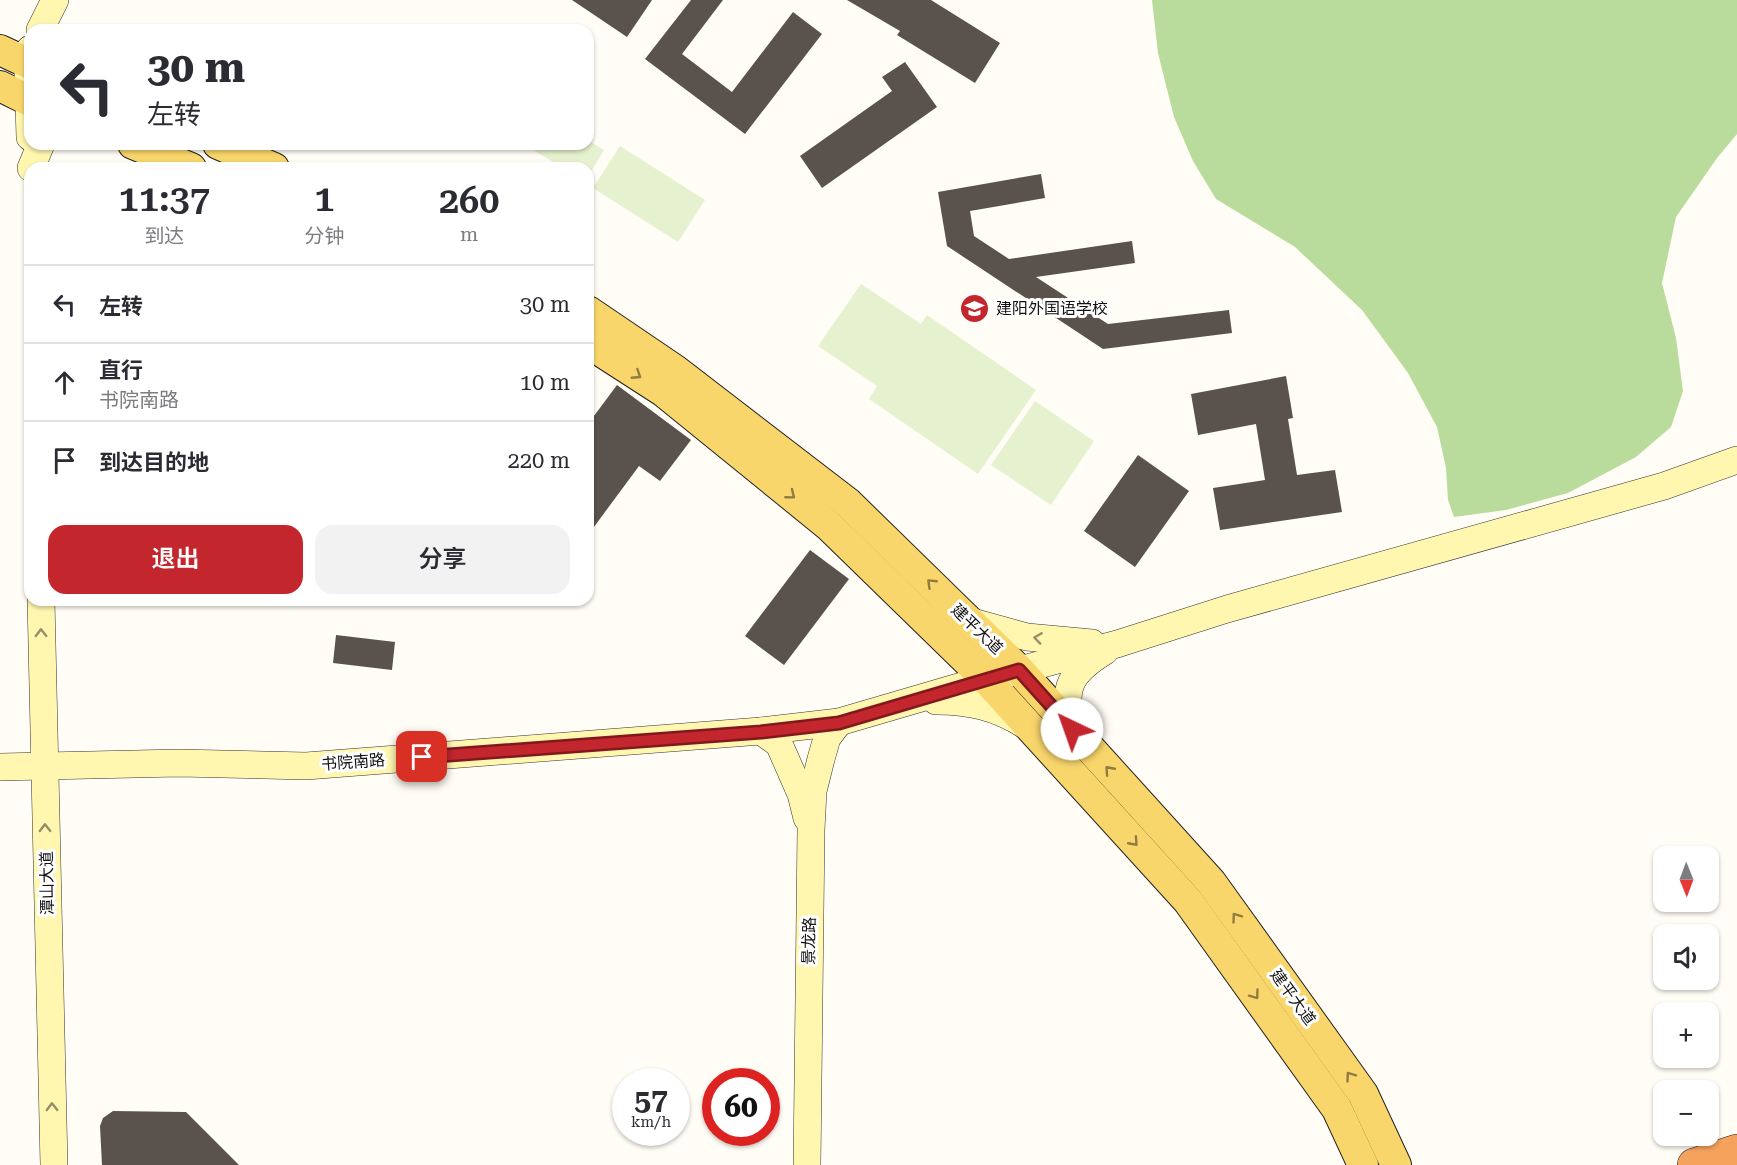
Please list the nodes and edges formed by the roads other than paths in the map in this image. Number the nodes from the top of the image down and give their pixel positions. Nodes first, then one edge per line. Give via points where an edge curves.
1 (55, 0) edge
2 (63, 0) edge
3 (43, 24) edge
4 (64, 24) edge
5 (0, 50) edge
6 (24, 57) edge
7 (0, 86) edge
8 (24, 98) edge
9 (148, 150) edge
10 (232, 150) edge
11 (176, 162) edge
12 (260, 162) edge
13 (594, 315) edge
14 (594, 348) edge
15 (1737, 460) edge
16 (41, 606) edge
17 (969, 621) junction
18 (934, 629) junction
19 (1117, 644) junction
20 (1019, 670) junction
21 (986, 679) junction
22 (914, 700) junction
23 (839, 723) junction
24 (1030, 727) junction
25 (1072, 729) junction
26 (761, 732) junction
27 (0, 766) edge
28 (44, 773) junction
29 (0, 782) edge
30 (810, 830) junction
31 (1375, 1119) junction
32 (1349, 1135) junction
33 (1737, 1151) edge
34 (54, 1165) edge
35 (807, 1165) edge
36 (1354, 1165) edge
37 (1363, 1165) edge
38 (1396, 1165) edge
39 (1417, 1165) edge
40 (1694, 1165) edge

1 - 3 main road
2 - 4 main road
5 - 6 main road
7 - 8 main road
9 - 11 main road
10 - 12 main road
17 -> 13 main road, 建平大道 via 849,503 675,370
14 -> 18 main road, 建平大道 via 664,392 829,526
15 - 19 main road via 1664,486 1227,609
28 -> 16 main road, 潭山大道
19 -> 17 main road via 1028,637
17 - 20 main road, 建平大道
18 - 21 main road, 建平大道
18 - 22 main road via 951,656 949,672
19 - 20 main road, 书院南路
19 - 25 main road via 1096,656 1073,678 1067,708
20 - 21 main road, 书院南路
20 - 25 main road, 建平大道
21 - 22 main road, 书院南路
21 - 24 main road, 建平大道
22 - 23 main road, 书院南路
22 - 24 main road via 983,705
23 - 26 main road, 书院南路
23 - 30 main road, 景龙路 via 827,738 821,759 813,791
24 -> 32 main road, 建平大道 via 1188,901 1337,1109
31 -> 25 main road, 建平大道 via 1363,1094 1211,882
26 - 28 main road, 书院南路 via 180,777
26 - 30 main road via 779,744 801,794
27 - 28 main road
28 - 29 main road
34 -> 28 main road, 潭山大道
30 - 35 main road, 景龙路
31 - 38 main road, 建平大道
31 - 39 main road
32 - 36 main road
32 - 37 main road, 建平大道
33 - 40 highway

